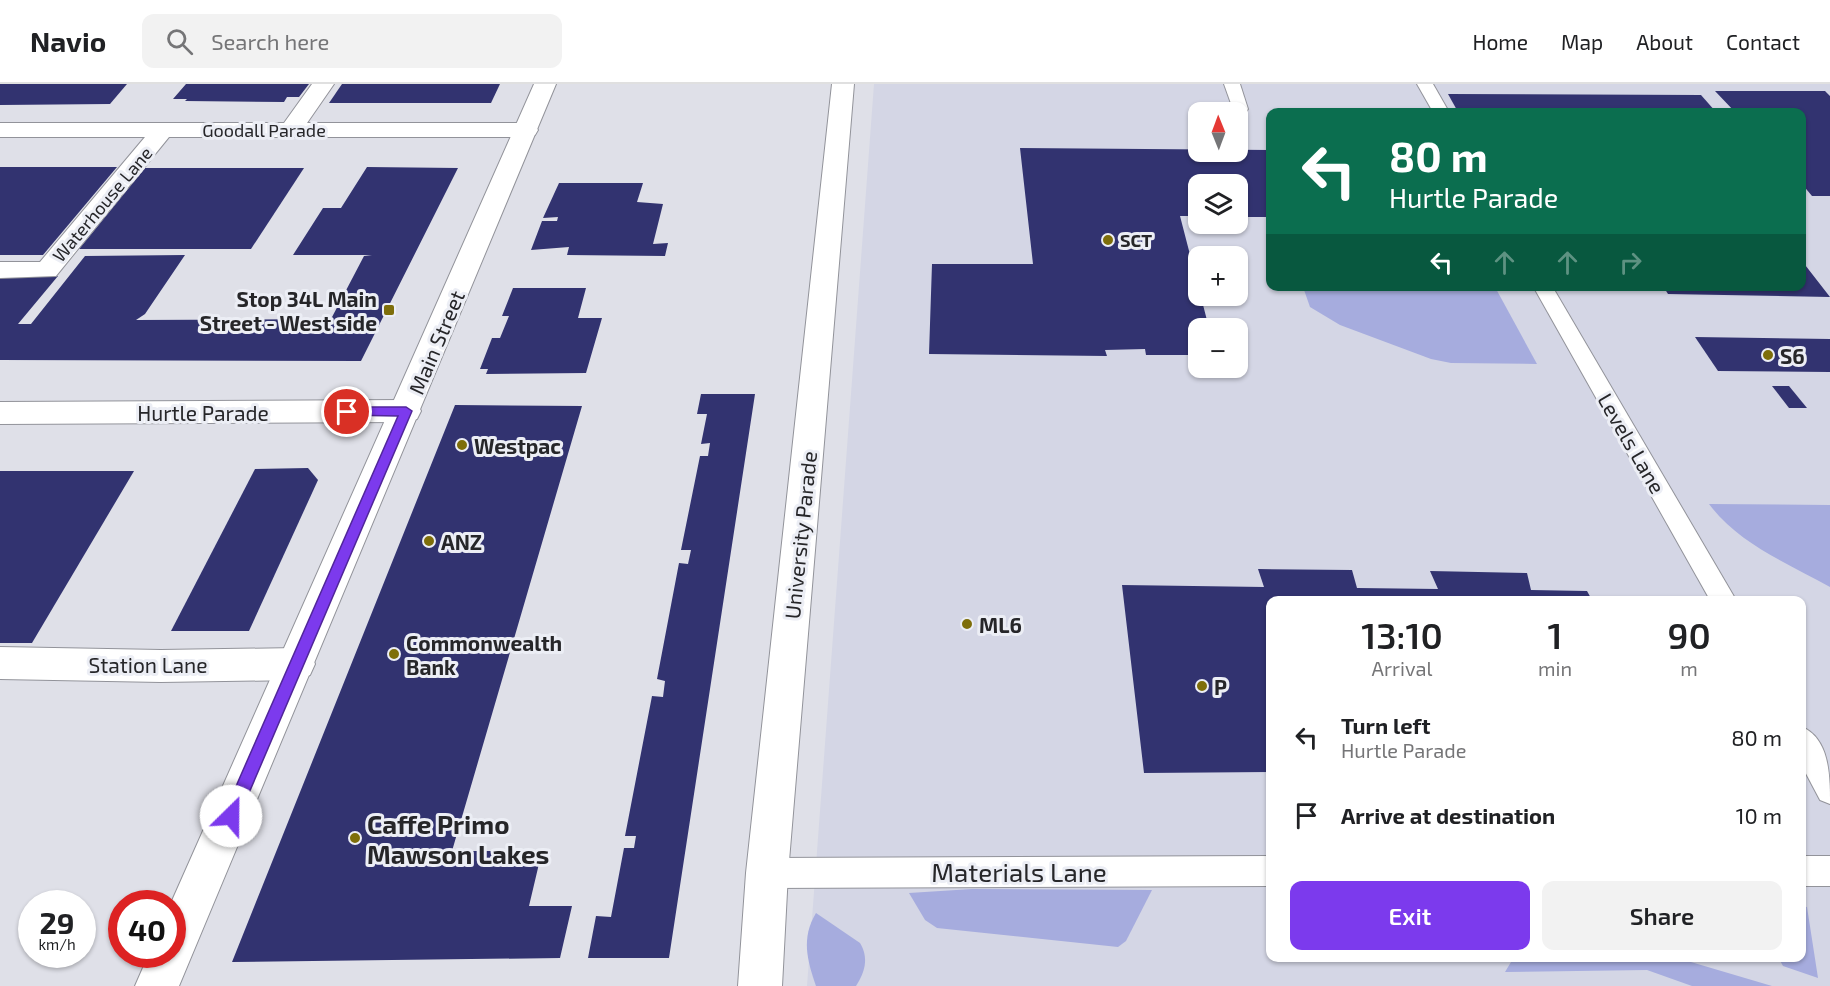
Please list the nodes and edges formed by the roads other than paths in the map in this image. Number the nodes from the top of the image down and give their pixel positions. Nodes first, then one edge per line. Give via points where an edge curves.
1 (323, 84) edge
2 (843, 84) edge
3 (1232, 84) edge
4 (1425, 84) edge
5 (546, 88) edge
6 (1238, 102) edge
7 (1439, 108) edge
8 (0, 130) edge
9 (164, 130) junction
10 (291, 130) junction
11 (527, 130) junction
12 (0, 270) edge
13 (1545, 291) edge
14 (406, 411) junction
15 (0, 413) edge
16 (1721, 596) edge
17 (0, 663) edge
18 (297, 664) junction
19 (1806, 747) edge
20 (1830, 790) edge
21 (1266, 871) edge
22 (1806, 871) edge
23 (1830, 871) edge
24 (767, 873) junction
25 (186, 920) edge
26 (165, 968) edge
27 (157, 986) edge
28 (760, 986) edge

1 - 10 street
2 - 24 street, University Parade
3 - 6 lane
4 - 7 lane
5 - 11 street, Main Street
8 - 9 street, Goodall Parade
9 - 10 street, Goodall Parade
9 - 12 street, Waterhouse Lane via 46,270
10 - 11 street, Goodall Parade
11 - 14 street, Main Street
13 - 16 lane, Levels Lane
14 - 15 street, Hurtle Parade
14 - 18 street, Main Street
17 - 18 street, Station Lane
18 - 25 street, Main Street
19 - 20 lane
21 - 24 lane, Materials Lane
22 - 23 lane
24 - 28 street, University Parade
26 - 27 street, Main Street

